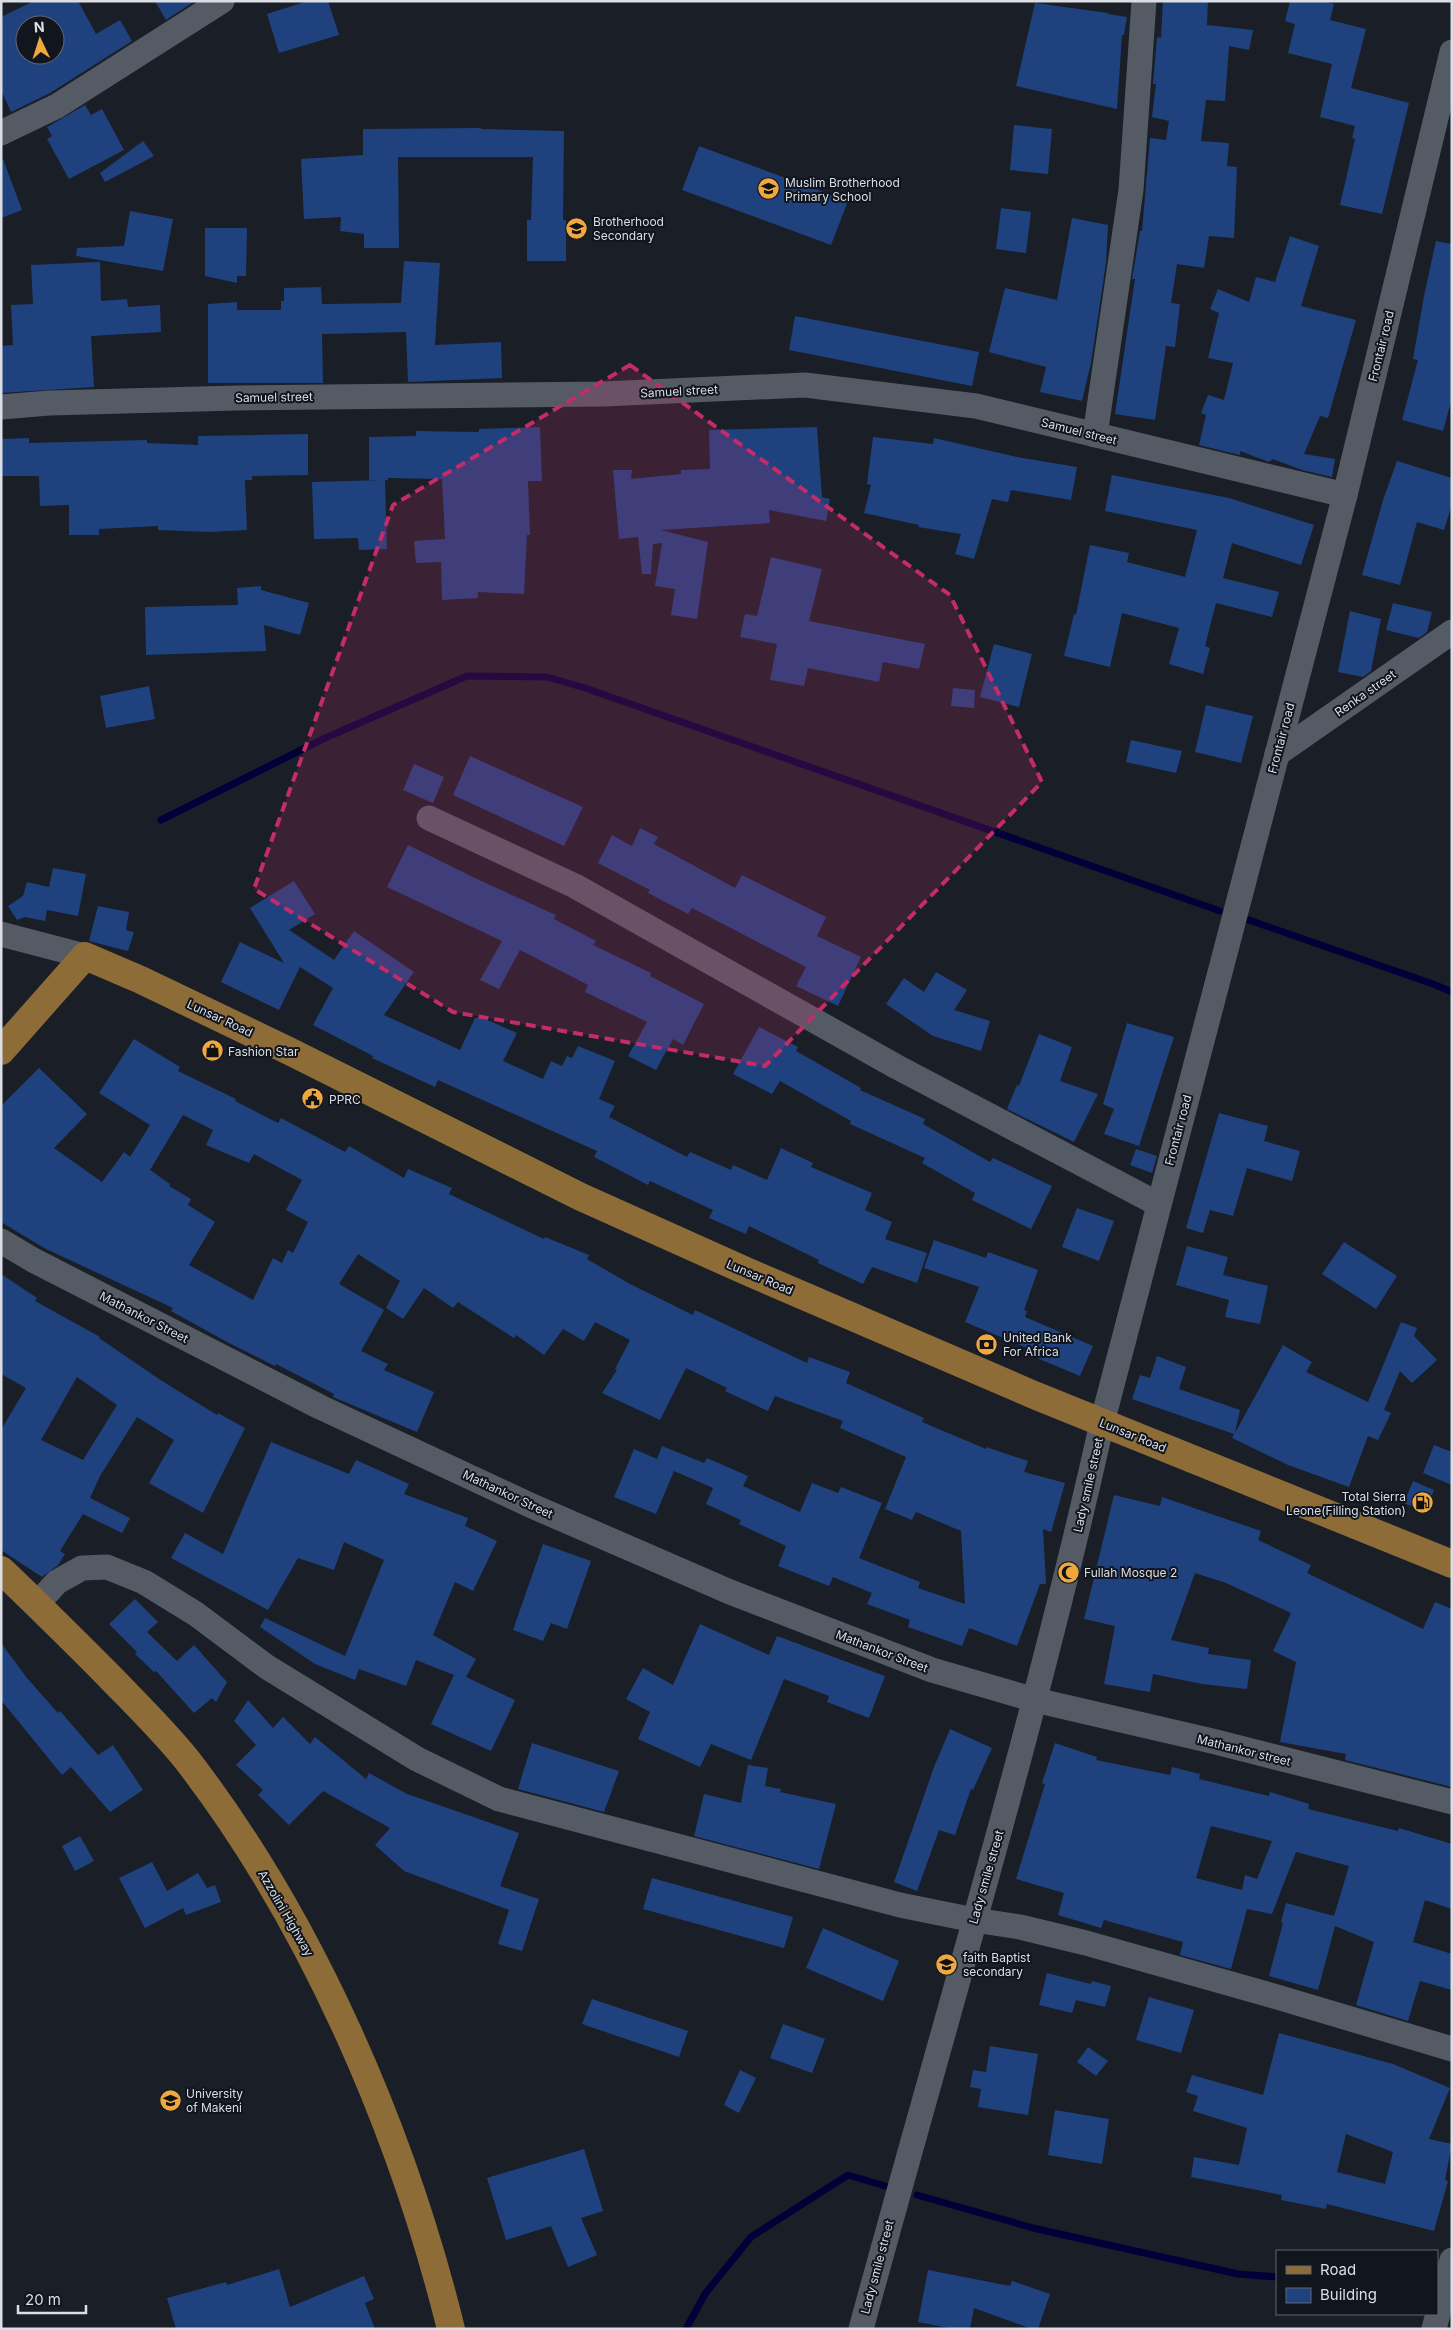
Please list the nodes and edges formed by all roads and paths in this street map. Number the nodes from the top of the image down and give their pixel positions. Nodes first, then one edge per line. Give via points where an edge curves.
1 (222, 1) edge
2 (1144, 1) edge
3 (1452, 52) edge
4 (1, 133) edge
5 (1, 408) edge
6 (1095, 435) junction
7 (1345, 494) junction
8 (1452, 632) edge
9 (1277, 754) junction
10 (429, 818) dead end
11 (1, 934) edge
12 (84, 956) junction
13 (1, 1051) edge
14 (1158, 1204) junction
15 (1, 1242) edge
16 (1102, 1423) junction
17 (1452, 1564) edge
18 (1, 1570) edge
19 (37, 1604) junction
20 (1035, 1700) junction
21 (1452, 1802) edge
22 (974, 1920) junction
23 (1452, 2050) edge
24 (1452, 2260) edge
25 (1438, 2314) edge
26 (1438, 2315) edge
27 (451, 2329) edge
28 (861, 2329) edge
29 (1434, 2329) edge

1 - 4 street via 58,106
2 - 6 street via 1131,190
3 - 7 street, Frontair road
5 - 6 street, Samuel street via 49,403 604,394 805,385 976,406
6 - 7 street, Samuel street
7 - 9 street, Frontair road
8 - 9 street, Renka street
9 - 14 street, Frontair road
10 - 14 street via 575,886 897,1067
11 - 12 street
12 - 13 main road
12 - 16 main road, Lunsar Road via 281,1047 590,1201
14 - 16 street, Frontair road
15 - 20 street, Mathankor Street via 320,1407 532,1506 730,1592 932,1670
16 - 17 main road, Lunsar Road
16 - 20 street, Lady smile street via 1074,1550
18 - 19 main road, Azzolini Highway
19 - 22 street via 57,1582 82,1568 107,1567 152,1586 275,1672 417,1759 499,1799 900,1905
19 - 27 main road, Azzolini Highway via 185,1758 230,1819 311,1955 350,2036 403,2169 437,2271
20 - 21 street, Mathankor street
20 - 22 street, Lady smile street
22 - 23 street via 1086,1943 1277,1996
22 - 28 street, Lady smile street
24 - 25 street
26 - 29 street

